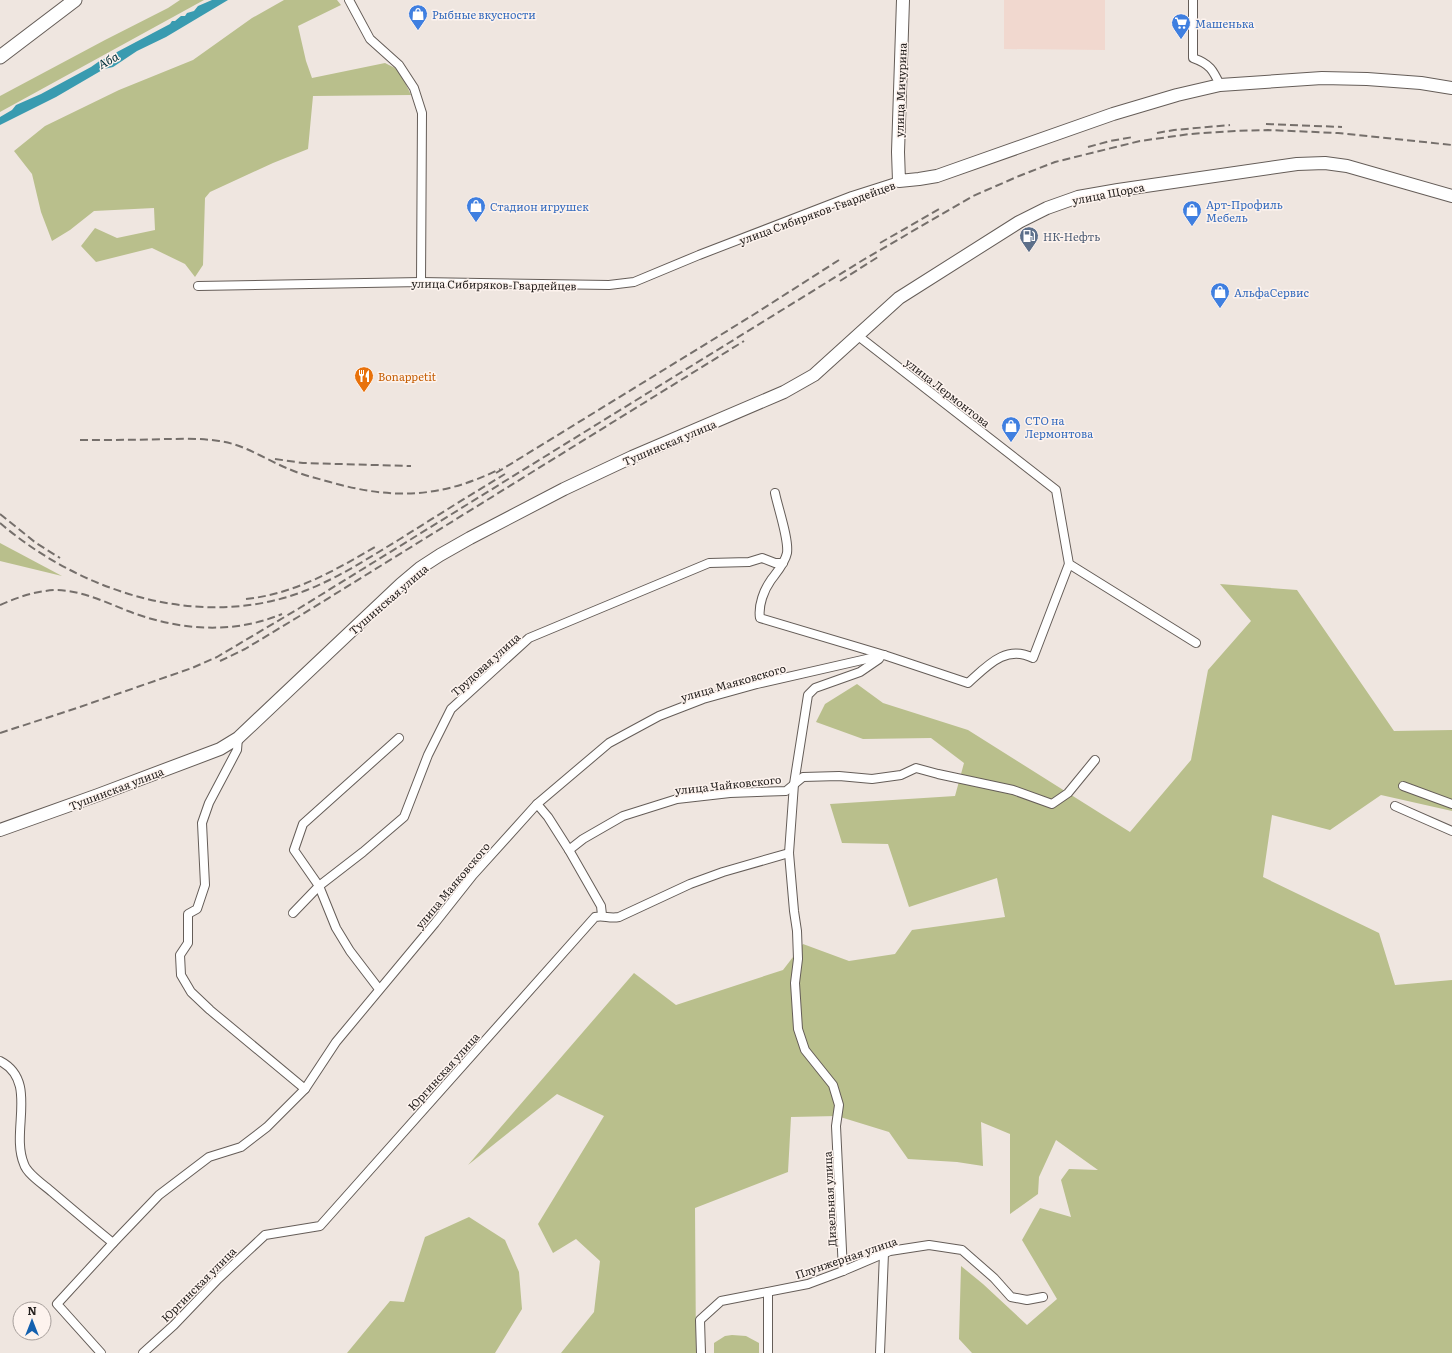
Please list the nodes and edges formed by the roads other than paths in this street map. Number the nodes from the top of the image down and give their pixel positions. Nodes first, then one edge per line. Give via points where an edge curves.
1 (75, 0) edge
2 (349, 0) edge
3 (904, 0) edge
4 (1193, 0) edge
5 (0, 57) edge
6 (1220, 85) junction
7 (1452, 88) edge
8 (898, 181) junction
9 (1452, 196) edge
10 (421, 282) junction
11 (198, 286) dead end
12 (857, 335) junction
13 (814, 375) joint
14 (774, 493) dead end
15 (783, 563) junction
16 (1069, 564) junction
17 (1196, 643) dead end
18 (884, 655) junction
19 (238, 738) junction
20 (399, 738) dead end
21 (1095, 760) dead end
22 (794, 784) junction
23 (1403, 786) dead end
24 (537, 804) junction
25 (1452, 804) edge
26 (1395, 806) dead end
27 (0, 830) edge
28 (1452, 831) edge
29 (569, 850) junction
30 (789, 853) junction
31 (319, 886) junction
32 (293, 913) dead end
33 (602, 915) junction
34 (379, 989) junction
35 (0, 1061) edge
36 (305, 1089) junction
37 (113, 1243) junction
38 (884, 1253) junction
39 (843, 1271) junction
40 (768, 1292) junction
41 (1044, 1297) dead end
42 (101, 1353) edge
43 (143, 1353) edge
44 (701, 1353) edge
45 (768, 1353) edge
46 (880, 1353) edge

1 - 5 main road
2 - 10 street via 370,39 399,65 414,88 422,113
3 - 8 main road, улица Мичурина
4 - 6 street via 1193,58 1212,69
6 - 7 main road, улица Сибиряков-Гвардейцев via 1322,78 1367,78
6 - 8 main road, улица Сибиряков-Гвардейцев via 1113,114 937,176
8 - 10 street, улица Сибиряков-Гвардейцев via 852,196 634,282 609,285
9 - 12 main road, улица Щорса via 1325,163 1297,164 1217,175 1078,197 1019,222 899,298
10 - 11 street, улица Сибиряков-Гвардейцев
12 - 13 main road, улица Щорса
12 - 16 street, улица Лермонтова via 1056,490
13 - 19 main road, Тушинская улица via 784,392 564,489 440,555 401,584
14 - 15 street via 788,545
15 - 18 street via 770,582 762,601 760,618
15 - 31 street, Трудовая улица via 762,558 749,562 709,563 529,638 451,709 428,755 404,816
16 - 17 street
16 - 18 street via 1034,658 1024,653 1004,656 992,661 968,683
18 - 22 street, Дизельная улица via 860,672 814,688 808,694
18 - 24 street, улица Маяковского via 756,684 703,699 659,716 609,743
19 - 27 main road, Тушинская улица via 220,749
19 - 36 street via 237,750 209,803 202,823 205,885 197,909 188,914 188,942 180,955 181,975 191,992 210,1010
20 - 31 street via 303,824 294,850
21 - 22 street, улица Чайковского via 1068,793 1052,804 1013,790 916,768 872,779 839,776 803,777
22 - 29 street, улица Чайковского via 786,790 677,799 623,816
22 - 30 street, Дизельная улица
23 - 25 street
24 - 29 street
24 - 34 street, улица Маяковского via 473,875
26 - 28 street
29 - 33 street via 601,906
30 - 33 street via 690,884 619,917
30 - 39 street, Дизельная улица via 797,931 798,959 795,983 798,1029 805,1050 833,1085 839,1105 836,1126
31 - 32 street, Трудовая улица
31 - 34 street via 336,928
33 - 43 street, Юргинская улица via 595,917 320,1226 265,1235
34 - 36 street, улица Маяковского via 336,1042
35 - 37 street via 14,1072 20,1087 22,1104 19,1130 24,1166
36 - 37 street, улица Маяковского via 267,1127 241,1147 209,1157 159,1195
37 - 42 street, улица Маяковского via 57,1304
38 - 39 street, Плунжерная улица
38 - 41 street, Плунжерная улица via 929,1245 962,1250 1011,1297 1027,1300
38 - 46 street
39 - 40 street, Плунжерная улица via 808,1284
40 - 44 street, Плунжерная улица via 721,1301 700,1320
40 - 45 street

